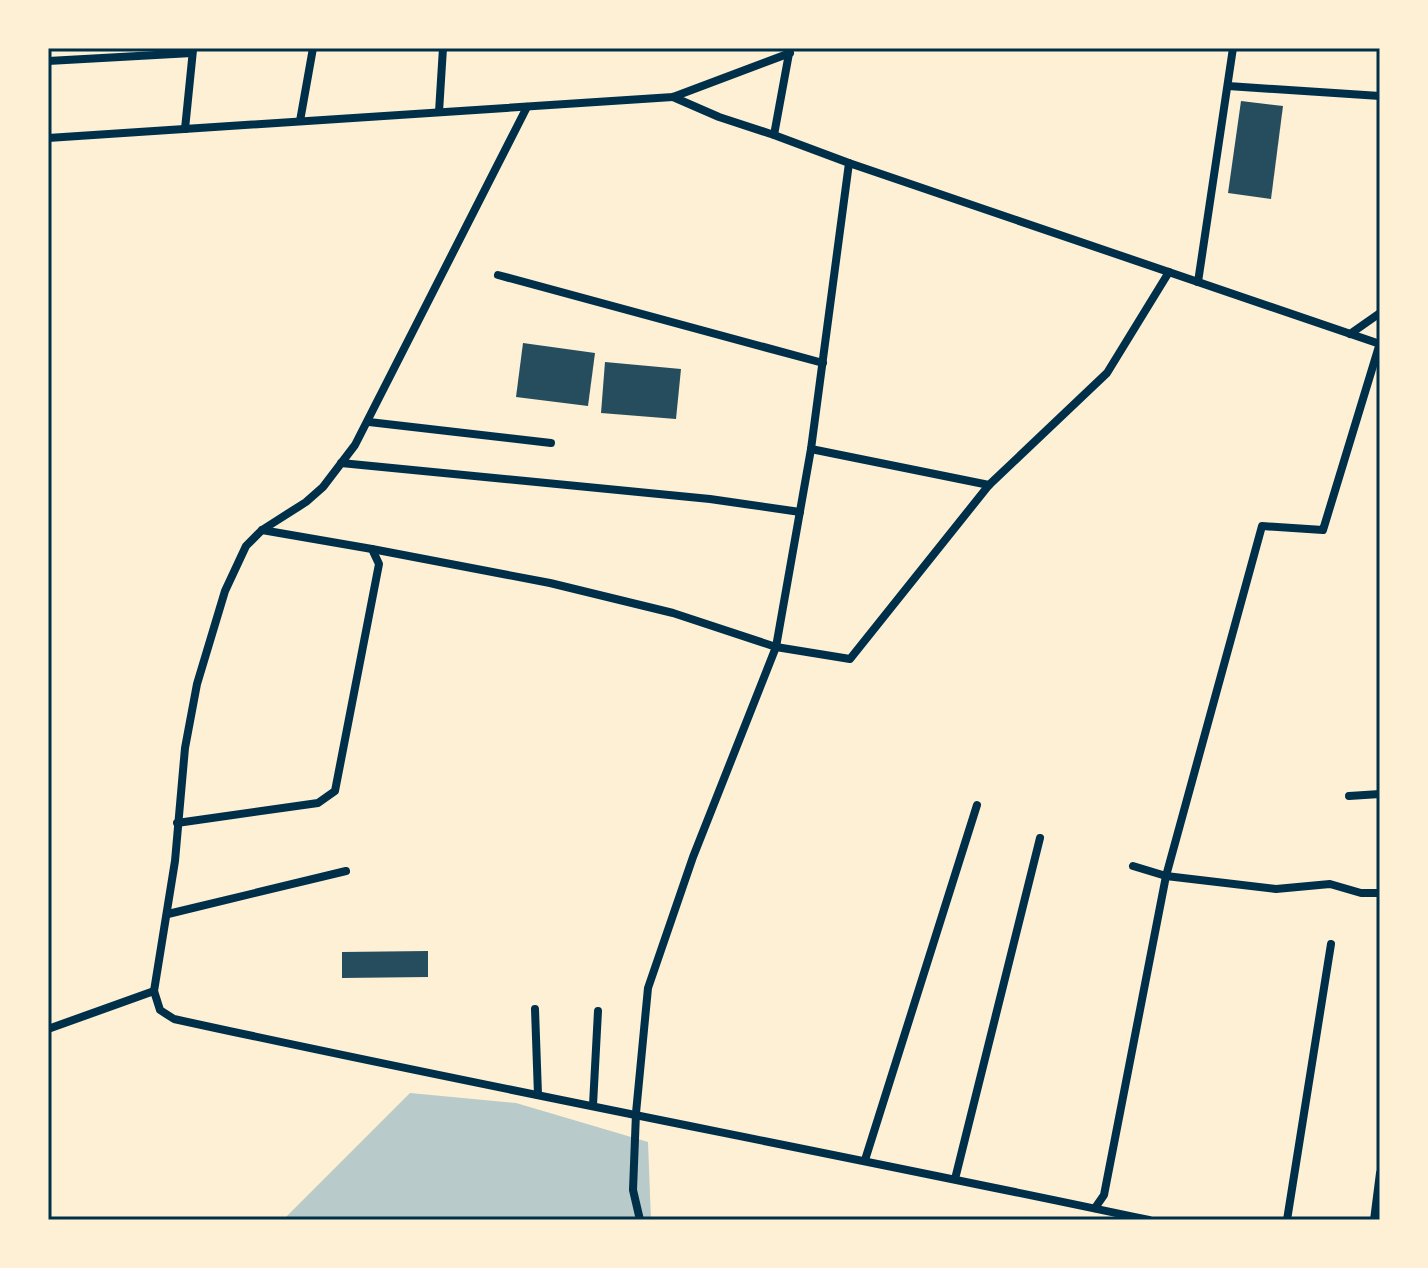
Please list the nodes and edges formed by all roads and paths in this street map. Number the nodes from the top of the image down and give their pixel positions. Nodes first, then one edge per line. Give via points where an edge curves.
1 (313, 48) edge
2 (443, 48) edge
3 (1233, 48) edge
4 (193, 50) edge
5 (790, 51) edge
6 (48, 61) edge
7 (1228, 86) junction
8 (1380, 96) edge
9 (673, 97) junction
10 (527, 107) junction
11 (439, 112) junction
12 (300, 121) junction
13 (185, 129) junction
14 (774, 135) junction
15 (48, 138) edge
16 (849, 163) junction
17 (1169, 272) junction
18 (498, 275) dead end
19 (1198, 282) junction
20 (1380, 313) edge
21 (1350, 334) junction
22 (1380, 344) edge
23 (823, 363) junction
24 (369, 422) junction
25 (551, 443) dead end
26 (811, 449) junction
27 (341, 463) junction
28 (989, 485) junction
29 (800, 512) junction
30 (262, 530) junction
31 (372, 549) junction
32 (776, 647) junction
33 (1380, 794) edge
34 (1349, 796) dead end
35 (977, 805) dead end
36 (177, 823) junction
37 (1040, 838) dead end
38 (1133, 866) dead end
39 (346, 871) dead end
40 (1166, 876) junction
41 (1380, 893) edge
42 (168, 914) junction
43 (1331, 944) dead end
44 (154, 991) junction
45 (535, 1009) dead end
46 (598, 1011) dead end
47 (48, 1029) edge
48 (538, 1095) junction
49 (593, 1105) junction
50 (636, 1113) junction
51 (865, 1160) junction
52 (1380, 1173) edge
53 (955, 1179) junction
54 (1095, 1208) junction
55 (640, 1220) edge
56 (1149, 1220) edge
57 (1287, 1220) edge
58 (1374, 1220) edge

1 - 12 street
2 - 11 street
3 - 7 street
4 - 6 street
4 - 13 street
5 - 9 street
5 - 14 street
7 - 8 street
7 - 19 street
9 - 10 street
9 - 14 street
10 - 11 street
10 - 24 street
11 - 12 street
12 - 13 street
13 - 15 street
14 - 16 street
16 - 17 street
16 - 23 street
17 - 19 street
17 - 28 street via 1107,373
18 - 23 street
19 - 21 street
20 - 21 street
21 - 22 street
22 - 40 street via 1323,530 1262,526
23 - 26 street
24 - 25 street
24 - 27 street
26 - 28 street
26 - 29 street
27 - 29 street
27 - 30 street via 306,502
28 - 32 street via 850,659
29 - 32 street
30 - 31 street
30 - 36 street via 246,546 210,635 185,748
31 - 32 street via 550,583 673,613
31 - 36 street via 379,564 335,791 318,803
32 - 50 street via 648,988
33 - 34 street
35 - 51 street
36 - 42 street
37 - 53 street
38 - 40 street
39 - 42 street
40 - 41 street via 1276,889 1330,884
40 - 54 street via 1104,1195
42 - 44 street
43 - 57 street
44 - 47 street
44 - 48 street via 160,1010 174,1019
45 - 48 street
46 - 49 street
48 - 49 street
49 - 50 street
50 - 51 street
50 - 55 street via 633,1190
51 - 53 street
52 - 58 street
53 - 54 street
54 - 56 street

